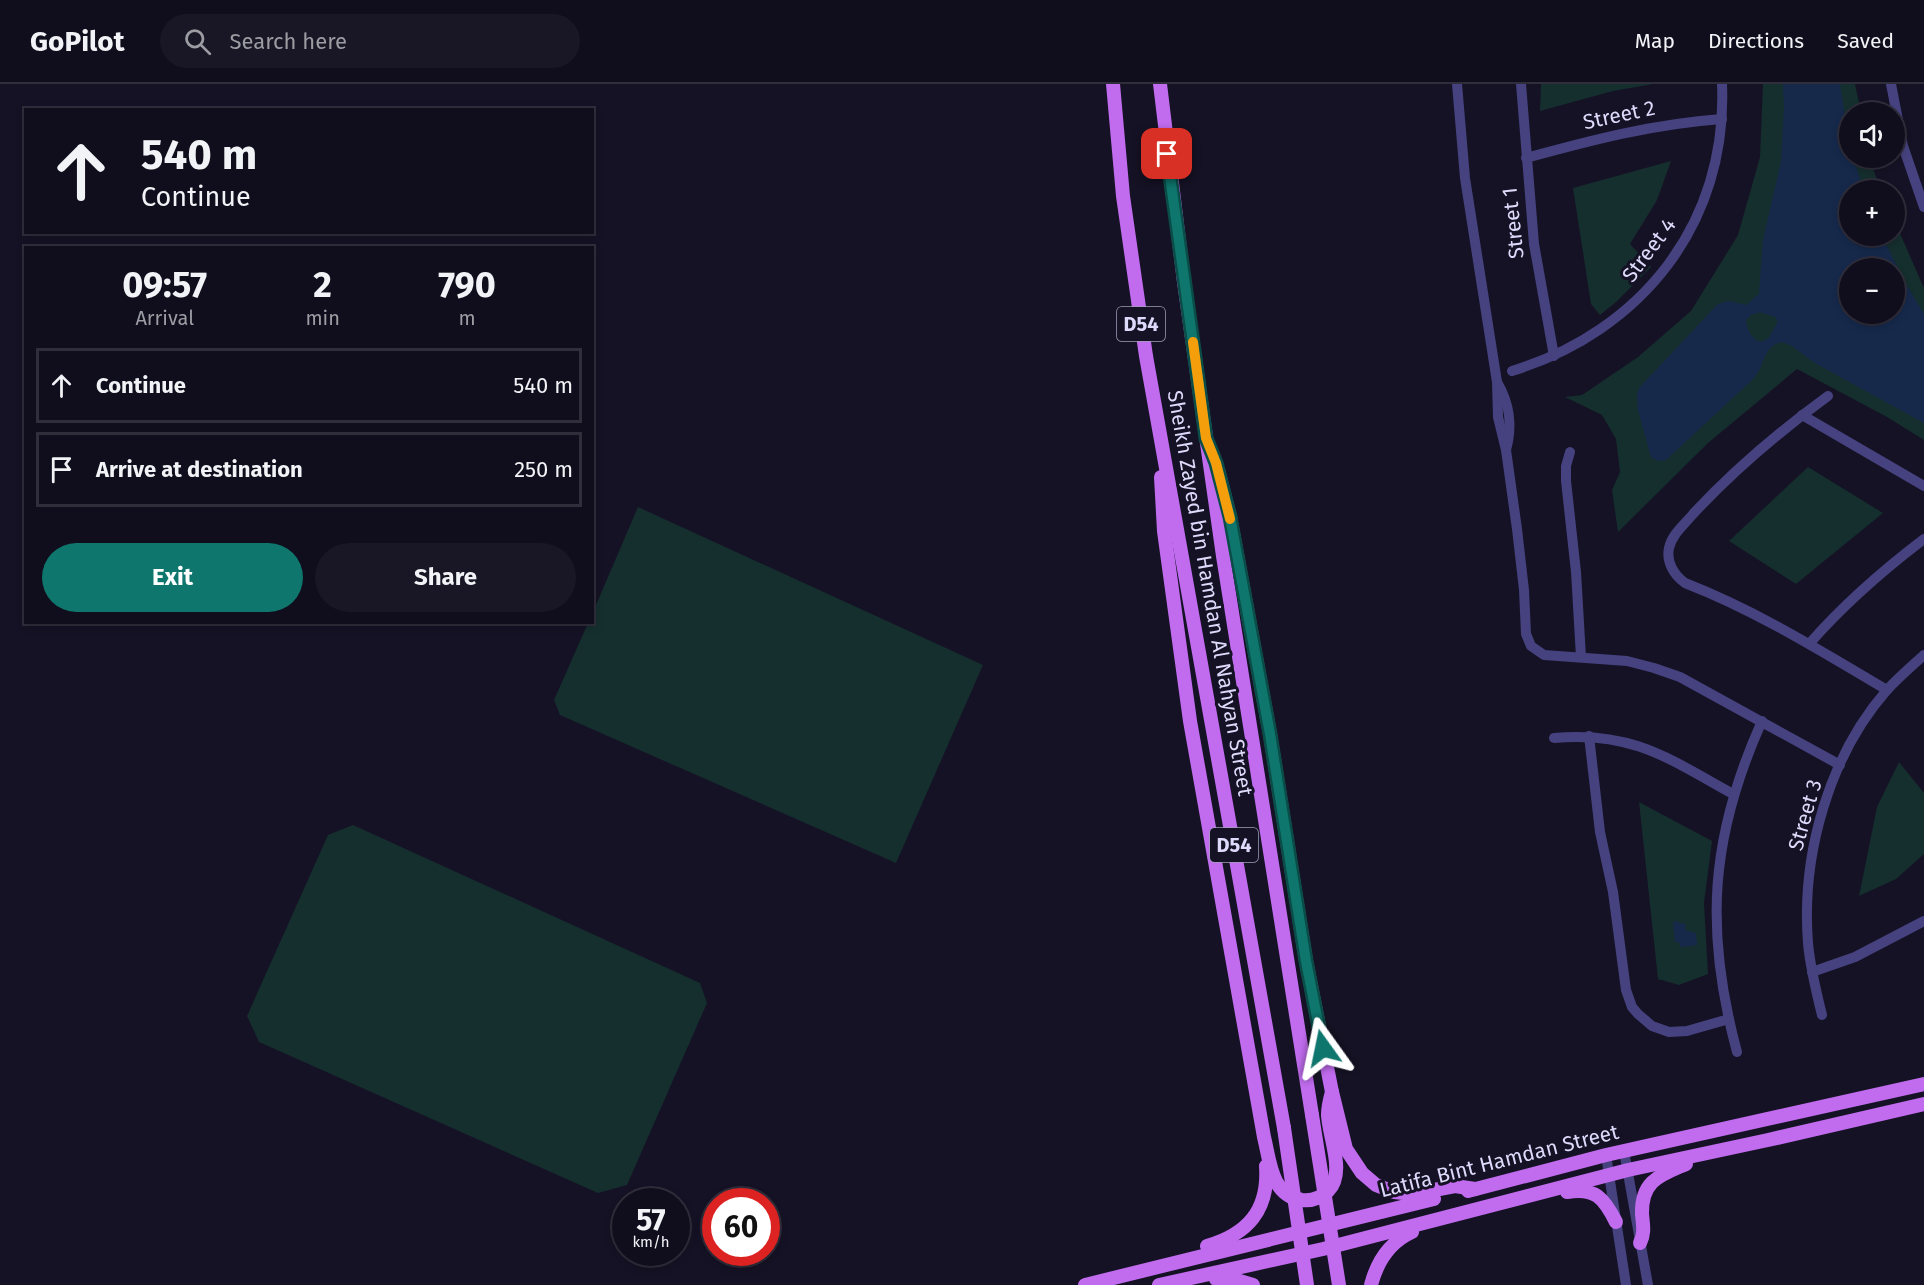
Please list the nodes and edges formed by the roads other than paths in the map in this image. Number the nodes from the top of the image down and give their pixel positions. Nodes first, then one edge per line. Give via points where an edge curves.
1 (1113, 84) edge
2 (1160, 84) edge
3 (1457, 84) edge
4 (1521, 84) edge
5 (1722, 84) edge
6 (1891, 84) edge
7 (1722, 119) junction
8 (1526, 158) junction
9 (1920, 183) edge
10 (1924, 207) edge
11 (1554, 356) junction
12 (1512, 371) dead end
13 (1828, 396) dead end
14 (1802, 415) junction
15 (1160, 435) junction
16 (1206, 438) junction
17 (1569, 452) dead end
18 (1924, 486) edge
19 (1924, 539) edge
20 (1810, 644) junction
21 (1924, 655) edge
22 (1581, 657) junction
23 (1887, 690) junction
24 (1762, 721) junction
25 (1589, 736) junction
26 (1554, 738) dead end
27 (1840, 765) junction
28 (1733, 794) junction
29 (1924, 921) edge
30 (1812, 972) junction
31 (1822, 1015) dead end
32 (1729, 1019) junction
33 (1737, 1052) dead end
34 (1924, 1084) edge
35 (1332, 1092) junction
36 (1924, 1104) edge
37 (1924, 1112) edge
38 (1264, 1137) junction
39 (1768, 1140) junction
40 (1624, 1151) junction
41 (1605, 1155) junction
42 (1690, 1155) junction
43 (1628, 1170) junction
44 (1609, 1174) junction
45 (1475, 1189) junction
46 (1547, 1190) junction
47 (1483, 1208) junction
48 (1616, 1222) junction
49 (1640, 1243) junction
50 (1137, 1272) junction
51 (1085, 1285) edge
52 (1159, 1285) edge
53 (1184, 1285) edge
54 (1253, 1285) edge
55 (1307, 1285) edge
56 (1339, 1285) edge
57 (1371, 1285) edge
58 (1626, 1285) edge
59 (1648, 1285) edge

1 - 15 main road, Sheikh Zayed bin Hamdan Al Nahyan Street / D54 via 1123,196
2 - 16 main road, Sheikh Zayed bin Hamdan Al Nahyan Street / D54
3 - 22 street via 1465,178 1497,382 1510,415 1506,450 1527,638 1544,655
4 - 8 street, Street 1
5 - 7 street, Street 4
6 - 9 street via 1898,126
7 - 8 street, Street 2 via 1638,129
7 - 11 street, Street 4 via 1719,152 1707,192 1690,230 1664,270 1605,327
8 - 11 street, Street 1 via 1534,244
9 - 10 street
11 - 12 street, Street 4
13 - 14 street
14 - 18 street
14 - 20 street via 1707,500 1677,533 1669,556 1673,572 1685,583
15 - 38 main road via 1164,531 1190,721
15 - 55 main road, Sheikh Zayed bin Hamdan Al Nahyan Street / D54, bridge via 1284,1128
16 - 35 main road via 1230,517
16 - 56 main road, Sheikh Zayed bin Hamdan Al Nahyan Street / D54, bridge
17 - 22 street via 1566,482
19 - 20 street via 1857,593
20 - 23 street
21 - 23 street, Street 3
22 - 24 street via 1627,661 1667,672
23 - 27 street, Street 3
24 - 27 street
24 - 28 street
25 - 26 street
25 - 28 street via 1648,749
25 - 32 street via 1600,832 1632,1007 1652,1026 1669,1032
27 - 30 street, Street 3 via 1819,825 1808,883
28 - 32 street via 1721,850 1716,906 1719,963
29 - 30 street via 1855,957
30 - 31 street, Street 3
32 - 33 street
34 - 40 main road, Latifa Bint Hamdan Street
35 - 38 main road via 1328,1114 1336,1173 1334,1183 1321,1197 1297,1199 1280,1189
35 - 45 main road via 1350,1158 1376,1185 1413,1194 1455,1186
36 - 39 main road, Latifa Bint Hamdan Street
37 - 39 main road via 1792,1142
38 - 50 main road via 1266,1190 1247,1226 1225,1241 1176,1255
39 - 42 main road, Latifa Bint Hamdan Street
40 - 41 main road, Latifa Bint Hamdan Street
40 - 43 street
41 - 44 street
41 - 45 main road, Latifa Bint Hamdan Street
42 - 43 main road, Latifa Bint Hamdan Street
42 - 49 main road via 1685,1165 1663,1173 1650,1184
43 - 44 main road, Latifa Bint Hamdan Street
43 - 49 street
44 - 46 main road, Latifa Bint Hamdan Street
44 - 48 street
45 - 50 main road, Latifa Bint Hamdan Street
46 - 47 main road, Latifa Bint Hamdan Street
46 - 48 main road via 1592,1193 1605,1201
47 - 52 main road, Latifa Bint Hamdan Street
47 - 57 main road via 1464,1221 1415,1230 1399,1239 1381,1259
48 - 58 street
49 - 59 street
50 - 51 main road, Latifa Bint Hamdan Street
53 - 54 main road via 1222,1278

